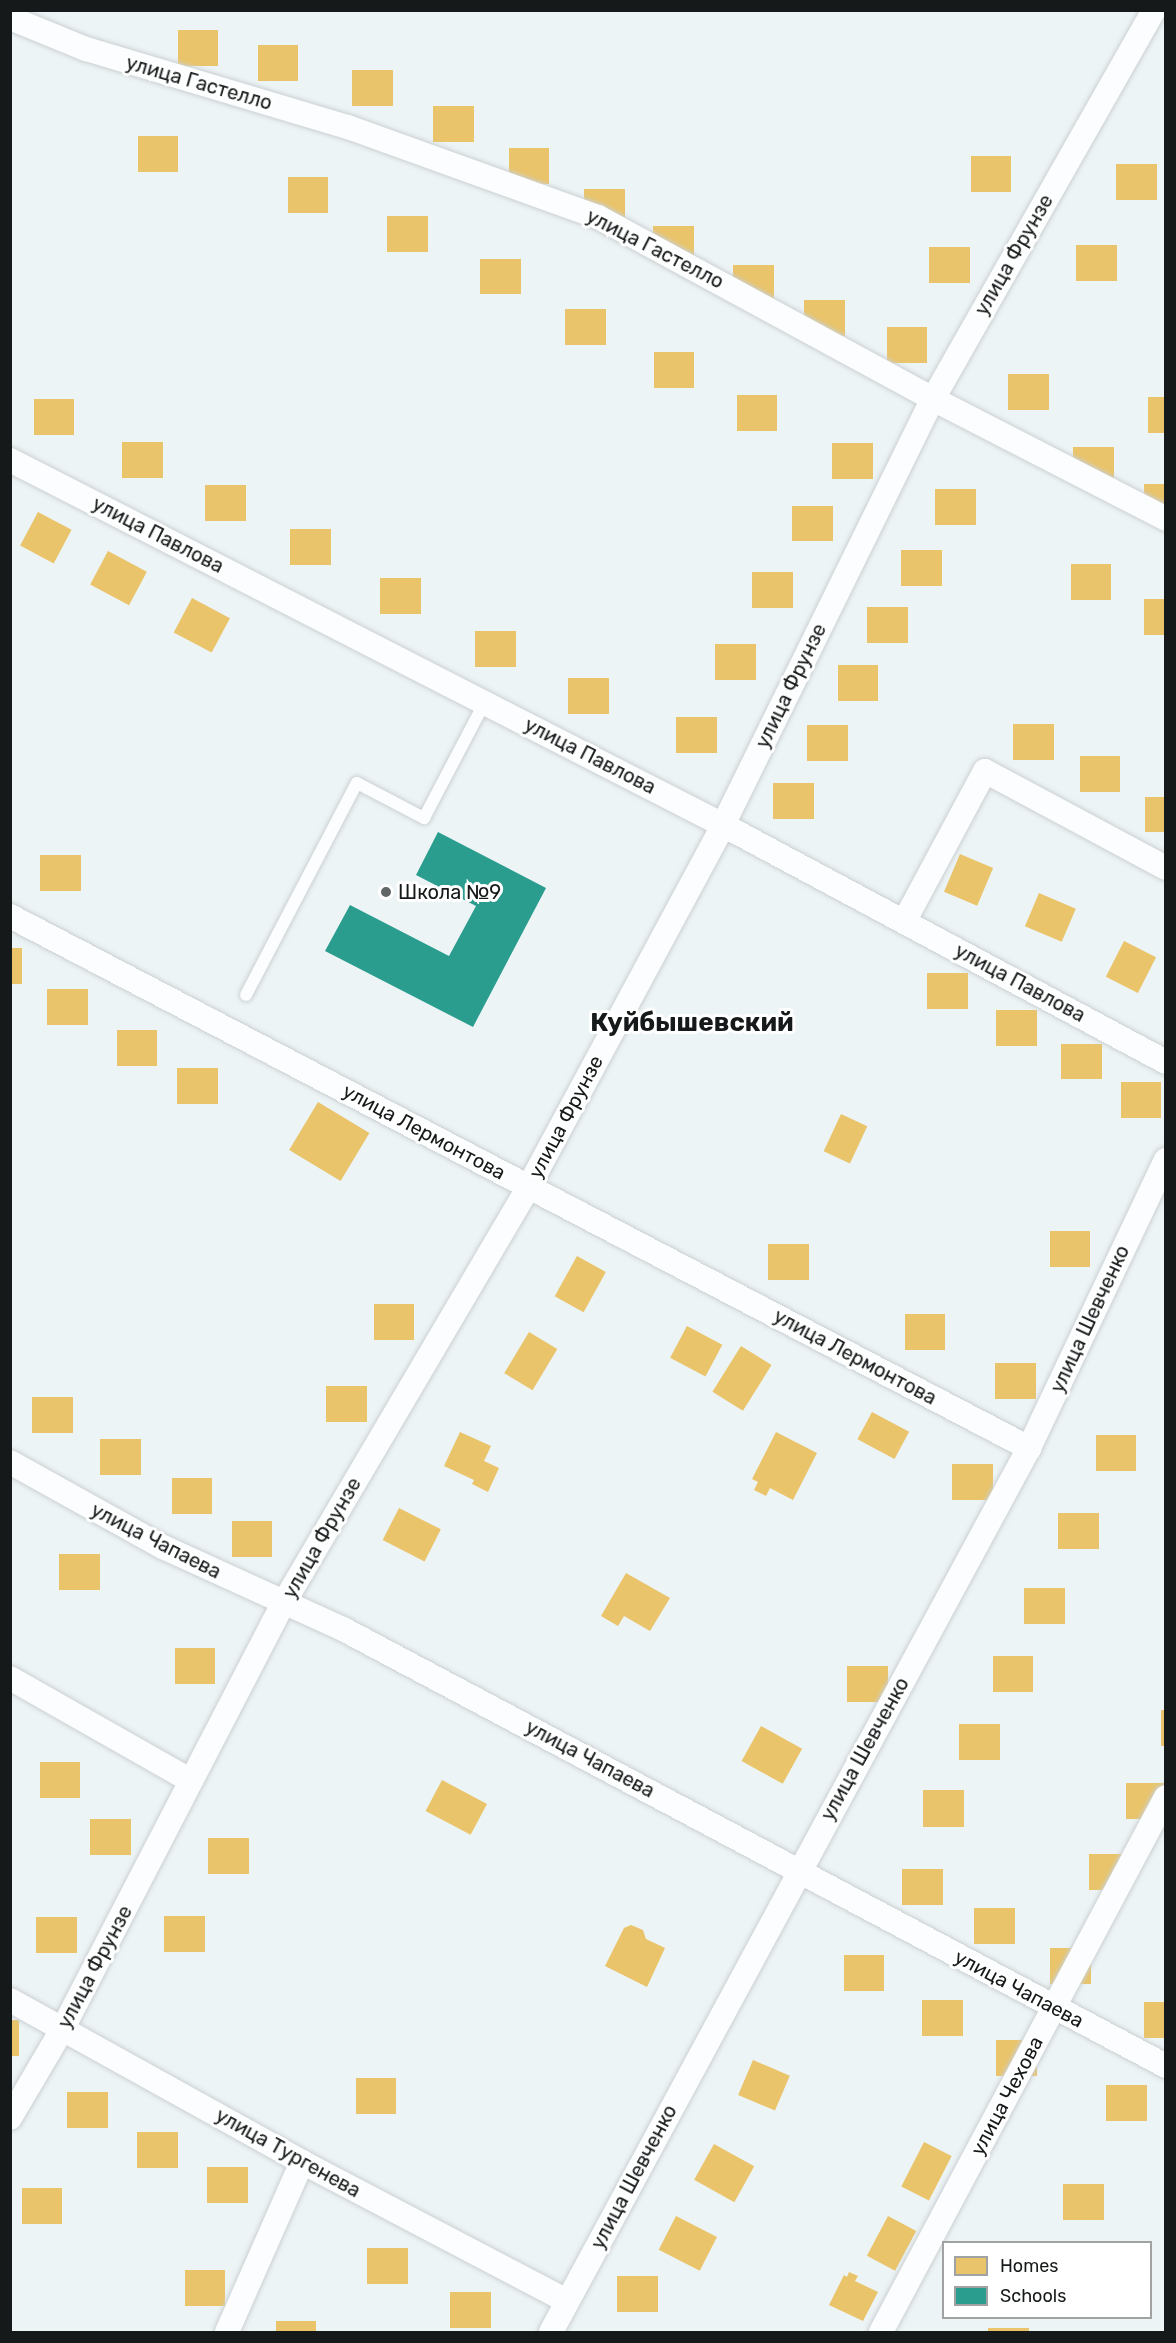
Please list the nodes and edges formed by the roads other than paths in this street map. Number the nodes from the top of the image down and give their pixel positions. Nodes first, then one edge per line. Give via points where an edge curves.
1 (1154, 10) edge
2 (10, 18) edge
3 (933, 399) junction
4 (10, 460) edge
5 (1166, 519) edge
6 (485, 702) junction
7 (723, 825) junction
8 (1166, 868) edge
9 (10, 916) edge
10 (905, 921) junction
11 (246, 995) dead end
12 (1166, 1062) edge
13 (1166, 1160) edge
14 (528, 1186) junction
15 (1029, 1448) junction
16 (10, 1462) edge
17 (284, 1604) junction
18 (10, 1678) edge
19 (191, 1781) junction
20 (1166, 1797) edge
21 (799, 1870) junction
22 (10, 2000) edge
23 (1053, 2008) junction
24 (63, 2028) junction
25 (1166, 2066) edge
26 (10, 2118) edge
27 (302, 2162) junction
28 (567, 2301) junction
29 (227, 2332) edge
30 (551, 2332) edge
31 (881, 2332) edge

1 - 3 street, улица Фрунзе
2 - 3 street, улица Гастелло via 86,49 348,126 598,217
3 - 5 street, улица Гастелло
3 - 7 street, улица Фрунзе
4 - 6 street, улица Павлова
6 - 7 street, улица Павлова
6 - 11 lane via 424,818 357,783
7 - 10 street, улица Павлова
7 - 14 street, улица Фрунзе
8 - 10 street via 985,771
9 - 14 street, улица Лермонтова
10 - 12 street, улица Павлова
13 - 15 street, улица Шевченко
14 - 15 street, улица Лермонтова
14 - 17 street, улица Фрунзе
15 - 21 street, улица Шевченко
16 - 17 street, улица Чапаева via 163,1547
17 - 19 street, улица Фрунзе
17 - 21 street, улица Чапаева via 343,1629
18 - 19 street
19 - 24 street, улица Фрунзе
20 - 23 street, улица Чехова
21 - 23 street, улица Чапаева
21 - 28 street, улица Шевченко
22 - 24 street, улица Тургенева
23 - 25 street, улица Чапаева
23 - 31 street, улица Чехова
24 - 26 street, улица Фрунзе
24 - 27 street, улица Тургенева
27 - 28 street, улица Тургенева
27 - 29 street
28 - 30 street, улица Шевченко

